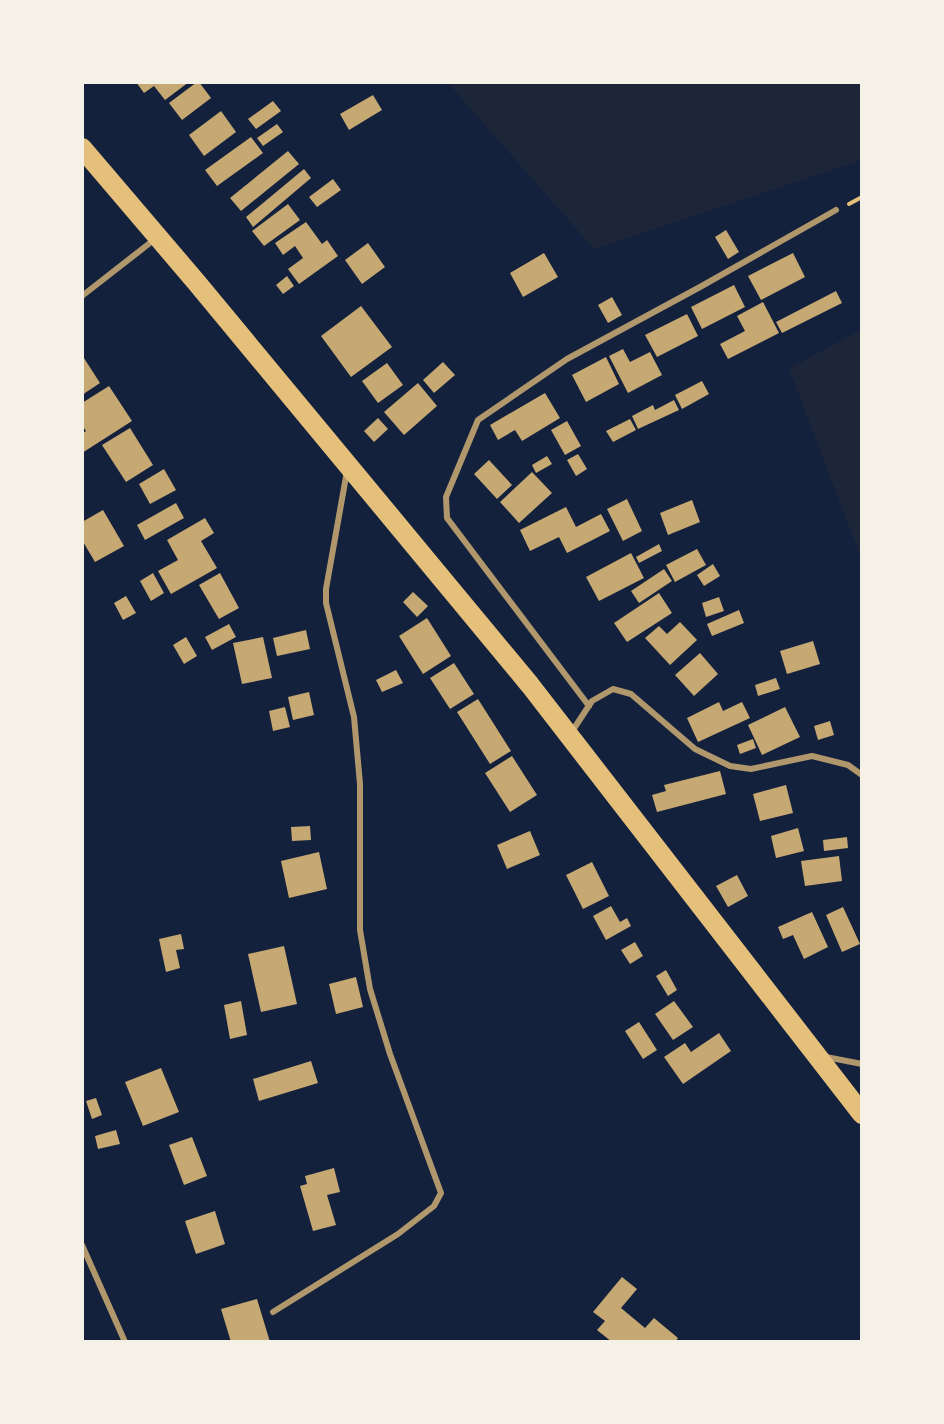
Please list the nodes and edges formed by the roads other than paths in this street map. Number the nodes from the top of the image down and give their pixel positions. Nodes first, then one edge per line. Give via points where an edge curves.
1 (84, 150) edge
2 (836, 210) dead end
3 (158, 237) junction
4 (82, 296) edge
5 (348, 464) junction
6 (589, 706) junction
7 (569, 736) junction
8 (862, 775) edge
9 (815, 1055) junction
10 (862, 1064) edge
11 (862, 1114) edge
12 (82, 1245) edge
13 (273, 1312) dead end
14 (125, 1342) edge

1 - 3 main road
2 - 6 lane via 567,359 478,420 446,497 447,518
3 - 4 lane
3 - 5 main road
5 - 7 main road
5 - 13 lane via 326,603 354,717 360,784 360,930 370,989 390,1054 441,1193 434,1206 398,1234
6 - 7 lane
6 - 8 lane via 613,689 631,694 695,749 730,766 751,769 812,756 848,765
7 - 9 main road
9 - 10 lane
9 - 11 main road
12 - 14 lane

